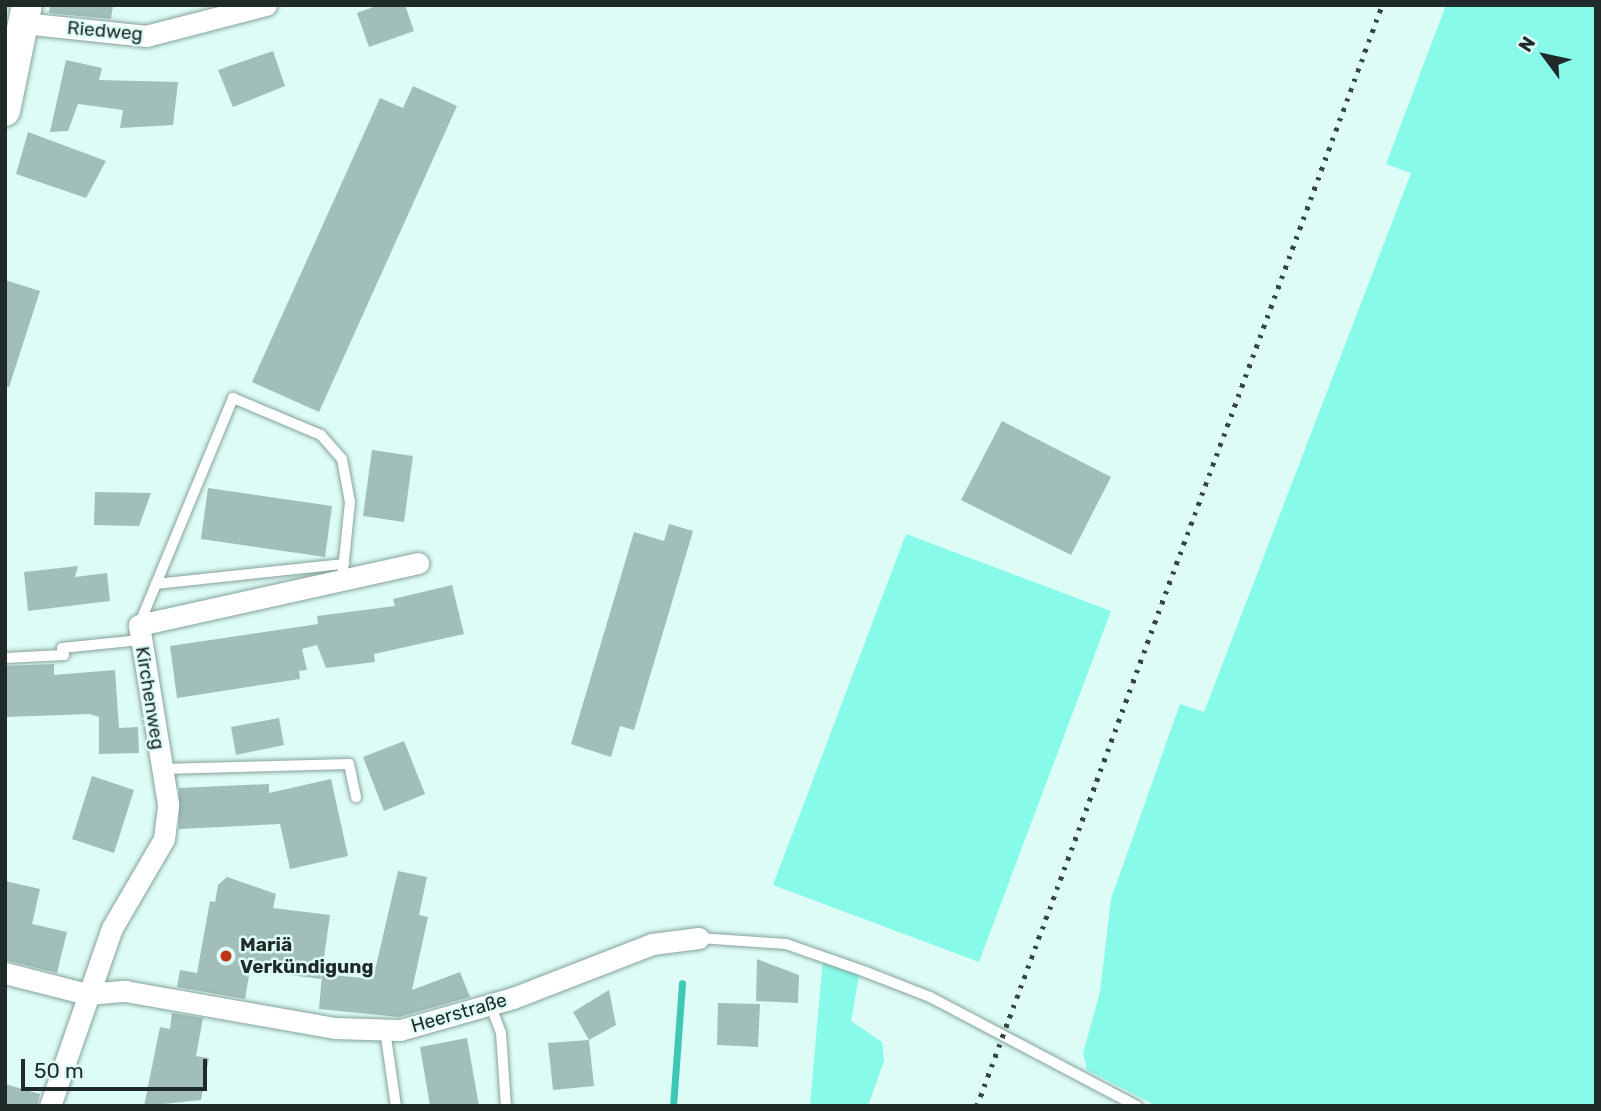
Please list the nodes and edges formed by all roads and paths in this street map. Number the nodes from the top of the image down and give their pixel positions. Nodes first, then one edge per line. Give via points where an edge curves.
1 (266, 5) edge
2 (25, 14) edge
3 (5, 111) edge
4 (418, 563) dead end
5 (343, 572) junction
6 (156, 584) junction
7 (140, 632) junction
8 (5, 658) edge
9 (162, 769) junction
10 (356, 797) dead end
11 (699, 937) joint
12 (5, 973) edge
13 (87, 993) junction
14 (490, 1004) junction
15 (385, 1030) junction
16 (50, 1106) edge
17 (396, 1106) edge
18 (506, 1106) edge
19 (1138, 1106) edge

1 - 2 street, Riedweg via 146,36
2 - 3 main road
4 - 5 street, Kirchenweg
5 - 6 lane
5 - 6 lane via 350,502 342,459 321,435 233,398
5 - 7 street, Kirchenweg
6 - 7 lane
7 - 8 lane via 62,648 64,655
7 - 9 street, Kirchenweg
9 - 10 lane via 349,764
9 - 13 street, Kirchenweg via 168,804 164,839 112,928
11 - 14 street, Heerstraße via 652,944
11 - 19 lane via 786,944 866,972 930,997
12 - 13 street, Heerstraße
13 - 15 street, Heerstraße via 125,991 335,1028
13 - 16 street, Kirchenweg
14 - 15 street, Heerstraße
14 - 18 lane via 501,1032
15 - 17 lane

